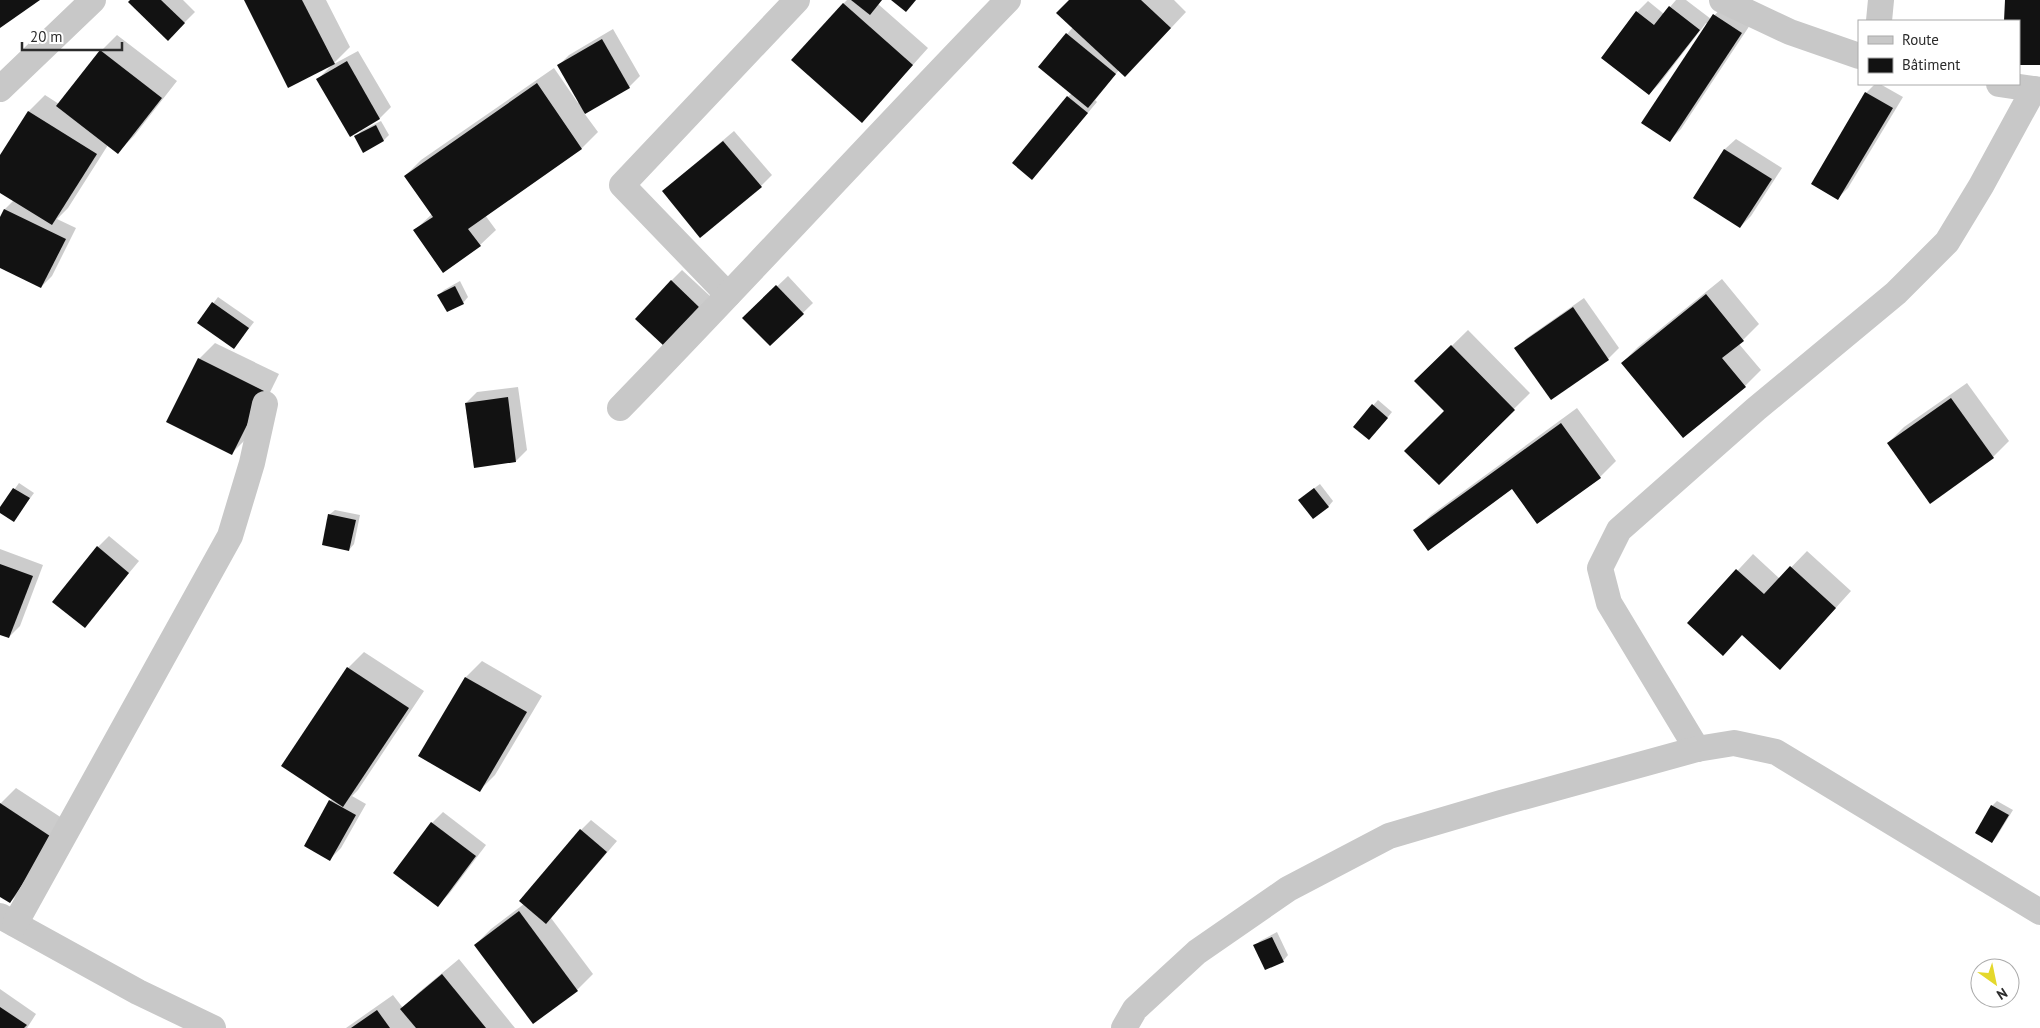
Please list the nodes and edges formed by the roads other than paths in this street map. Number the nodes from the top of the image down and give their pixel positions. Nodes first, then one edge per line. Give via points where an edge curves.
1 (93, 0) edge
2 (797, 0) edge
3 (1008, 0) edge
4 (1722, 0) edge
5 (1881, 0) edge
6 (1879, 20) edge
7 (1858, 56) edge
8 (2007, 85) edge
9 (0, 89) edge
10 (2037, 89) edge
11 (728, 295) junction
12 (265, 404) dead end
13 (620, 408) dead end
14 (1696, 749) junction
15 (2040, 912) edge
16 (8, 920) edge
17 (213, 1028) edge
18 (1124, 1028) edge

1 - 9 street
2 - 11 street via 622,184
3 - 11 street
4 - 7 street via 1790,32
5 - 6 street
8 - 10 street
10 - 14 street via 1947,242 1896,293 1756,409 1619,530 1600,568 1609,603
11 - 13 street
12 - 16 street via 230,536
14 - 15 street via 1734,743 1776,752
14 - 18 street via 1388,836 1288,889 1197,952 1135,1009
16 - 17 street via 138,992

